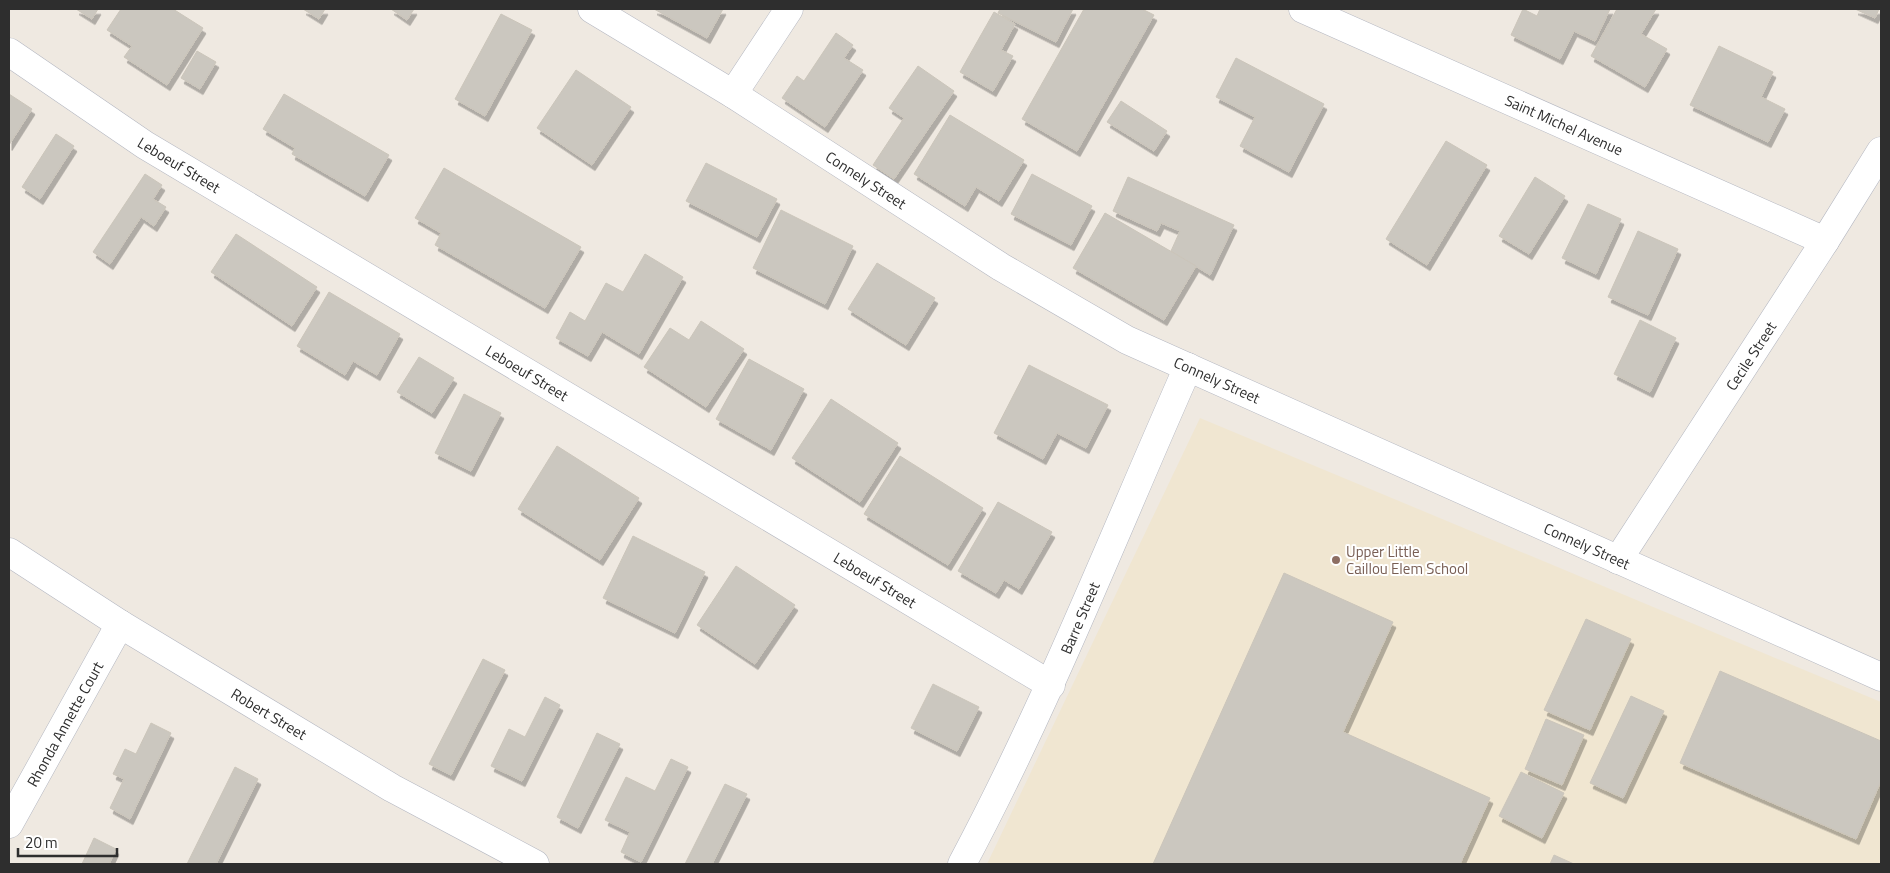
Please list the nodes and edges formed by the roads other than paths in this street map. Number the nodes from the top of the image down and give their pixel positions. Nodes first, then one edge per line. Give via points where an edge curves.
1 (592, 9) edge
2 (789, 9) edge
3 (1303, 9) edge
4 (9, 52) edge
5 (733, 94) junction
6 (1881, 151) edge
7 (1825, 241) junction
8 (1188, 368) junction
9 (9, 552) edge
10 (1618, 560) junction
11 (120, 624) junction
12 (1881, 677) edge
13 (1051, 685) junction
14 (9, 824) edge
15 (535, 864) edge
16 (962, 864) edge

1 - 5 street, Connely Street
2 - 5 street
3 - 7 street, Saint Michel Avenue
4 - 13 street, Leboeuf Street via 145,145
5 - 8 street, Connely Street via 1001,267 1127,340
6 - 7 street, Cecile Street
7 - 10 street, Cecile Street
8 - 10 street, Connely Street
8 - 13 street, Barre Street
9 - 11 street, Robert Street
10 - 12 street, Connely Street
11 - 14 street, Rhonda Annette Court
11 - 15 street, Robert Street via 392,788
13 - 16 street, Barre Street

